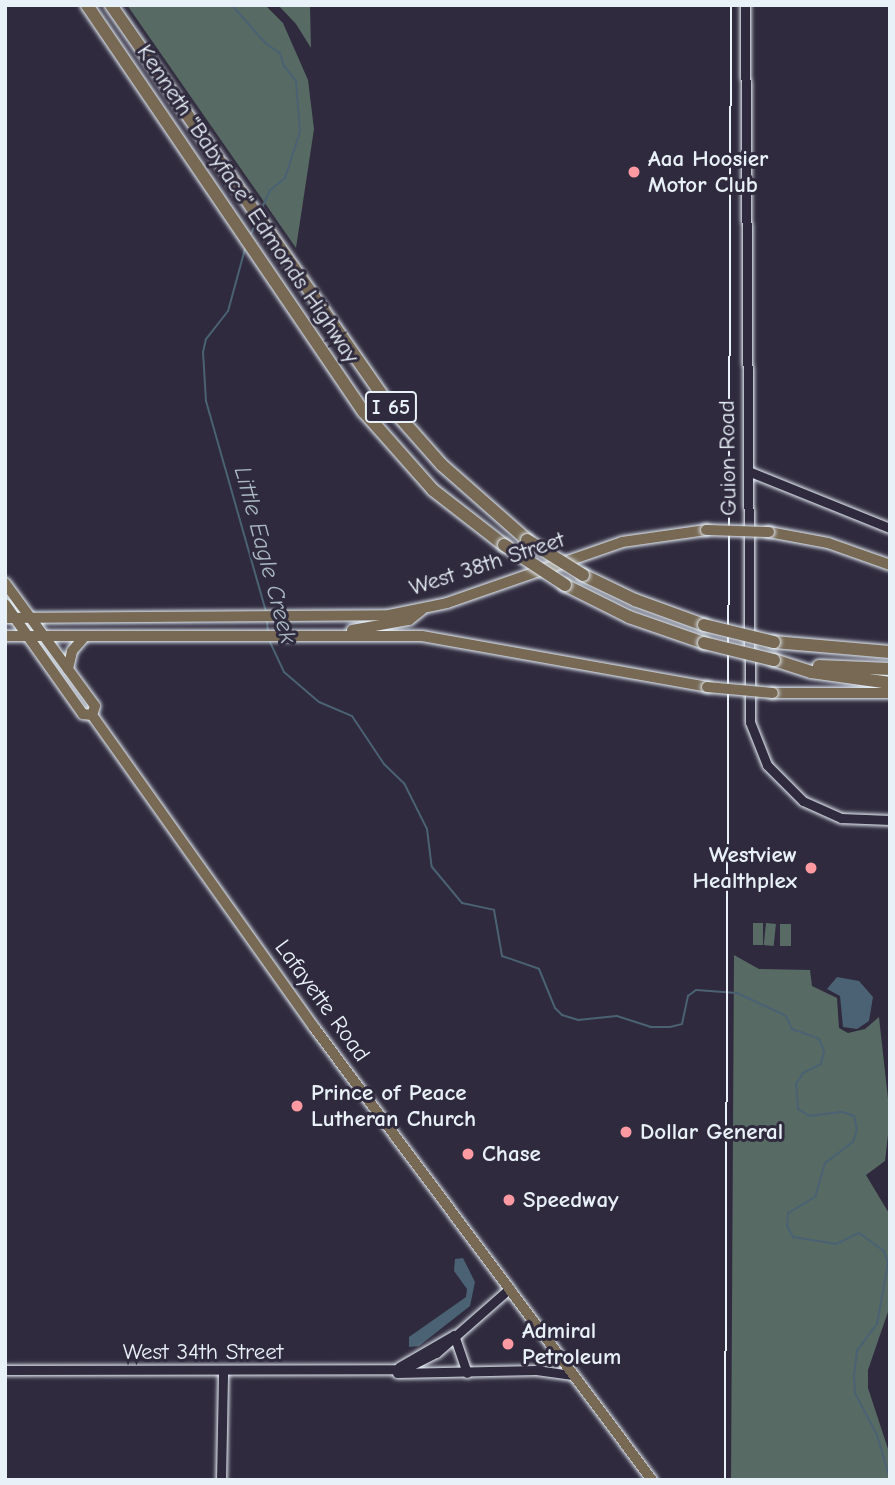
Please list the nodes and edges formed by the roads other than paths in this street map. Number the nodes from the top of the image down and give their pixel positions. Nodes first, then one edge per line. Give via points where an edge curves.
1 (87, 5) edge
2 (111, 5) edge
3 (745, 5) edge
4 (748, 471) junction
5 (890, 528) edge
6 (890, 565) edge
7 (5, 583) edge
8 (5, 604) edge
9 (422, 610) junction
10 (10, 618) edge
11 (32, 618) junction
12 (343, 633) junction
13 (5, 636) edge
14 (28, 636) junction
15 (45, 636) junction
16 (85, 636) junction
17 (890, 645) edge
18 (828, 649) junction
19 (890, 652) edge
20 (774, 660) junction
21 (68, 669) junction
22 (890, 669) edge
23 (890, 683) edge
24 (890, 693) edge
25 (92, 715) junction
26 (890, 820) edge
27 (510, 1288) junction
28 (454, 1335) junction
29 (5, 1370) edge
30 (223, 1372) junction
31 (376, 1372) junction
32 (467, 1373) junction
33 (573, 1375) junction
34 (221, 1480) edge
35 (652, 1480) edge

1 - 20 highway, Kenneth "Babyface" Edmonds Highway / I 65, bridge via 394,449 450,505 565,585 629,617 704,643
2 - 18 highway, Kenneth "Babyface" Edmonds Highway / I 65, bridge via 279,253 407,428 527,540 635,600 704,625
3 - 4 street, Guion Road
4 - 5 street
4 - 26 street, Guion Road via 747,701 758,749 778,780 808,804 846,819
6 - 9 main road, West 38th Street, bridge via 828,543 769,532 706,530 622,542
7 - 11 main road, Lafayette Road
8 - 10 main road, Lafayette Road
9 - 11 main road, West 38th Street via 363,618
9 - 12 main road via 409,620
10 - 11 main road, West 38th Street
10 - 14 main road, Lafayette Road
11 - 15 main road, Lafayette Road
12 - 16 main road, West 38th Street
12 - 24 main road, West 38th Street, bridge via 464,641 707,687 773,693
13 - 14 main road, West 38th Street
14 - 15 main road, West 38th Street
14 - 25 main road, Lafayette Road via 83,715
15 - 16 main road, West 38th Street
15 - 21 main road, Lafayette Road
16 - 21 main road via 74,647
17 - 18 highway
18 - 19 highway, Kenneth "Babyface" Edmonds Highway / I 65
20 - 22 highway, Kenneth "Babyface" Edmonds Highway / I 65
20 - 23 highway via 811,672
21 - 25 main road, Lafayette Road via 95,706
25 - 27 main road, Lafayette Road via 313,1026
27 - 28 street, West 34th Street
27 - 33 main road, Lafayette Road
28 - 31 street, West 34th Street via 399,1367
28 - 32 street
29 - 30 street, West 34th Street
30 - 31 street, West 34th Street
30 - 34 street
31 - 32 street
32 - 33 street via 536,1370
33 - 35 main road, Lafayette Road via 579,1389

